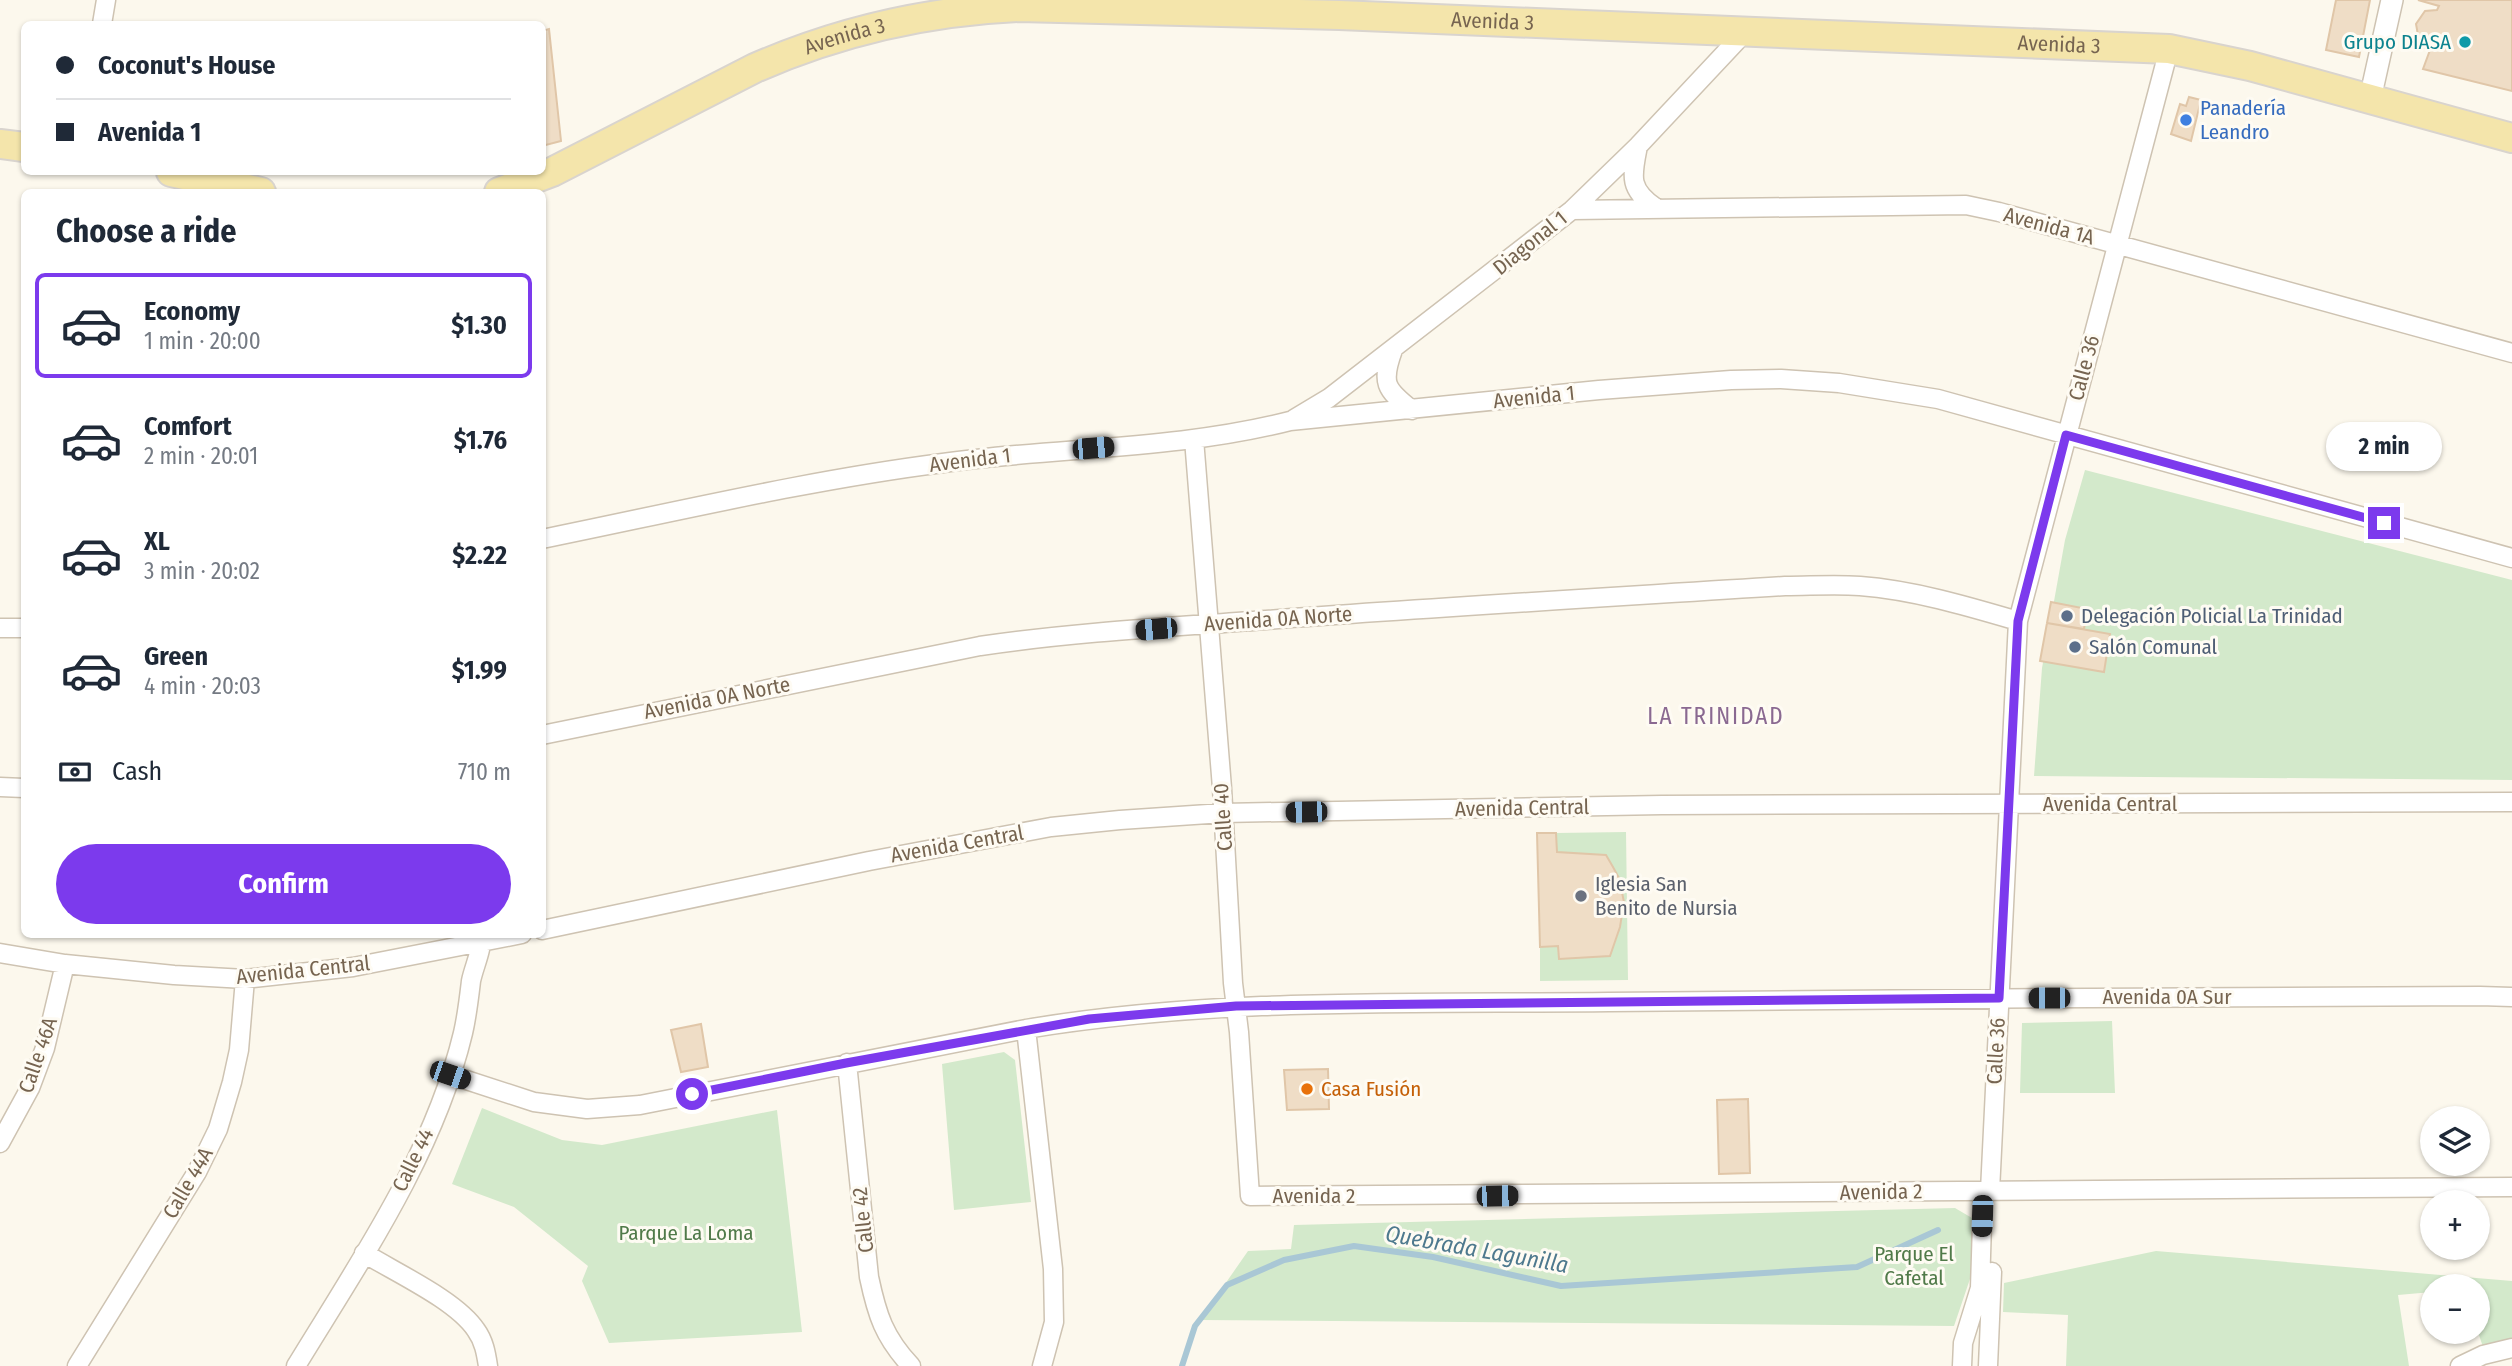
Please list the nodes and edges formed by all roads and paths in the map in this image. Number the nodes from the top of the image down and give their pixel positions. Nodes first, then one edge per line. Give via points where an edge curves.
1 (106, 0) edge
2 (2392, 0) edge
3 (103, 21) edge
4 (1744, 33) junction
5 (2169, 50) junction
6 (2370, 99) junction
7 (2512, 138) edge
8 (0, 144) edge
9 (1638, 146) junction
10 (21, 147) edge
11 (546, 174) edge
12 (184, 175) edge
13 (544, 175) edge
14 (248, 189) edge
15 (507, 189) edge
16 (1656, 208) junction
17 (1572, 210) junction
18 (2118, 244) junction
19 (1393, 349) junction
20 (2512, 353) edge
21 (1412, 410) junction
22 (1290, 421) junction
23 (2066, 435) junction
24 (1194, 439) junction
25 (546, 538) edge
26 (2512, 558) edge
27 (2018, 621) junction
28 (1209, 624) junction
29 (0, 628) edge
30 (21, 628) edge
31 (546, 734) edge
32 (0, 787) edge
33 (21, 788) edge
34 (2512, 802) edge
35 (2007, 803) junction
36 (1223, 813) junction
37 (546, 929) edge
38 (481, 939) edge
39 (0, 953) edge
40 (65, 964) junction
41 (245, 979) junction
42 (1999, 998) junction
43 (2512, 998) edge
44 (1236, 1006) junction
45 (1026, 1029) junction
46 (846, 1063) junction
47 (450, 1075) junction
48 (0, 1143) edge
49 (2512, 1187) edge
50 (1989, 1191) junction
51 (1251, 1196) joint
52 (364, 1254) junction
53 (2512, 1348) edge
54 (487, 1358) edge
55 (77, 1366) edge
56 (296, 1366) edge
57 (911, 1366) edge
58 (1042, 1366) edge
59 (1962, 1366) edge
60 (1988, 1366) edge
61 (2460, 1366) edge

1 - 3 street
2 - 6 street
4 - 5 main road, Avenida 3
4 - 9 street, Diagonal 1
4 - 11 main road, Avenida 3 via 1339,15 972,9 873,26 788,54
5 - 6 main road, Avenida 3 via 2250,65
5 - 18 street, Calle 36
6 - 7 main road, Avenida 3
8 - 10 main road
9 - 16 street via 1635,187
9 - 17 street, Diagonal 1
12 - 14 main road
13 - 15 main road, Avenida 3
16 - 17 street, Avenida 1A
16 - 18 street, Avenida 1A via 1966,205
17 - 19 street, Diagonal 1
18 - 20 street, Avenida 1A
18 - 23 street, Calle 36
19 - 21 street via 1387,385
19 - 22 street, Diagonal 1
21 - 22 street, Avenida 1
21 - 23 street, Avenida 1 via 1599,390 1781,379 1938,399
22 - 24 street, Avenida 1
23 - 26 street, Avenida 1
23 - 27 street, Calle 36
24 - 25 street, Avenida 1 via 943,463
24 - 28 street, Calle 40
27 - 28 street, Avenida 0A Norte via 1912,594 1840,585
27 - 35 street, Calle 36
28 - 31 street, Avenida 0A Norte via 980,646
28 - 36 street, Calle 40
29 - 30 street
32 - 33 street
34 - 35 street, Avenida Central
35 - 36 street, Avenida Central
35 - 42 street, Calle 36
36 - 37 street, Avenida Central via 1051,827
36 - 44 street, Calle 40
38 - 41 street, Avenida Central via 353,967
38 - 47 street, Calle 44
39 - 40 street, Avenida Central
40 - 41 street, Avenida Central
40 - 48 street, Calle 46A via 45,1048 30,1088
41 - 55 street, Calle 44A via 239,1049 218,1129 197,1172
42 - 43 street, Avenida 0A Sur
42 - 44 street, Avenida 0A Sur
42 - 50 street, Calle 36
44 - 45 street, Avenida 0A Sur
44 - 51 street, Calle 40
45 - 46 street, Avenida 0A Sur
45 - 58 street via 1053,1269 1054,1322
46 - 47 street, Avenida 0A Sur via 640,1105 587,1109 534,1101
46 - 57 street, Calle 42 via 869,1277 888,1340
47 - 52 street, Calle 44 via 417,1158
49 - 50 street, Avenida 2
50 - 51 street, Avenida 2
50 - 59 street via 1980,1288
50 - 60 street
52 - 54 street via 455,1308 478,1332
52 - 56 street, Calle 44
53 - 61 street

